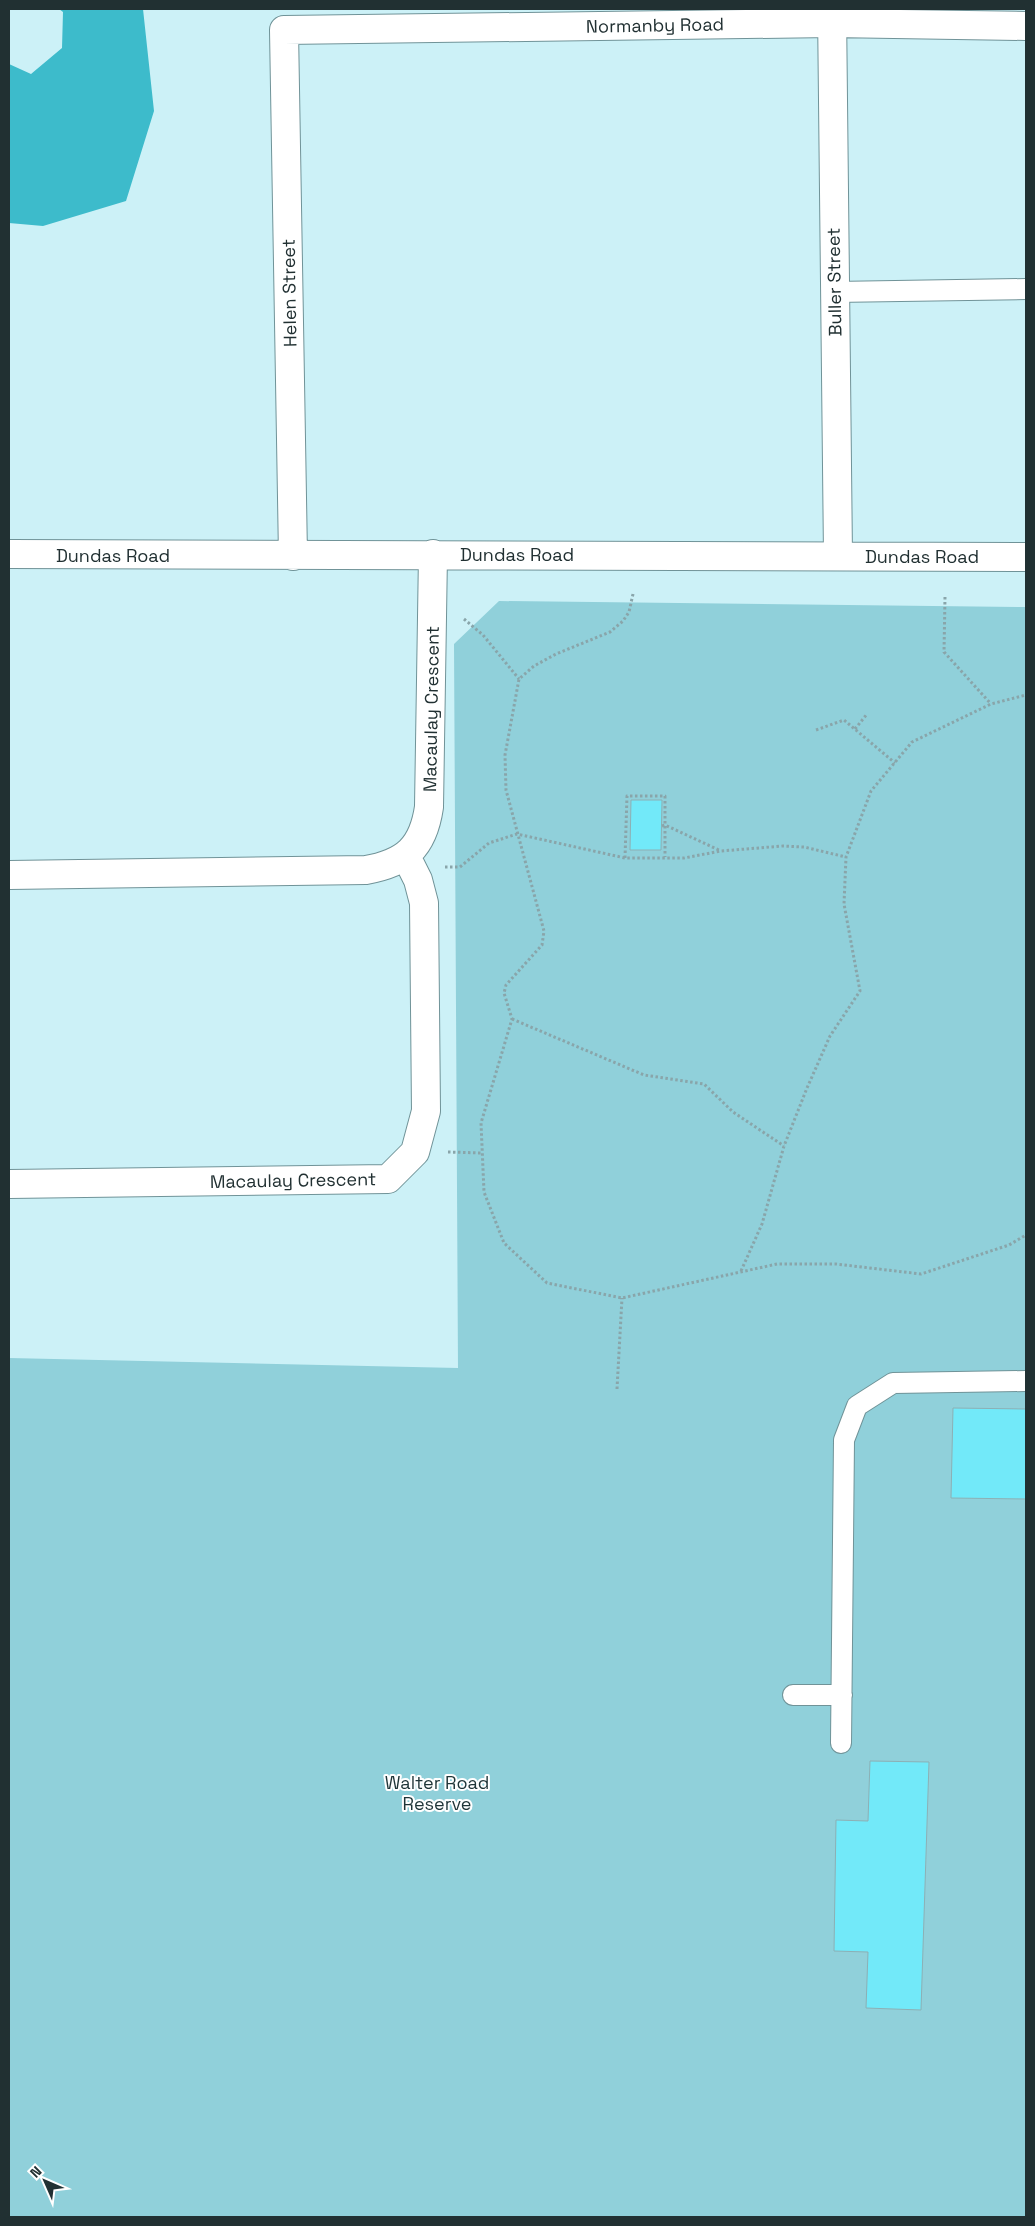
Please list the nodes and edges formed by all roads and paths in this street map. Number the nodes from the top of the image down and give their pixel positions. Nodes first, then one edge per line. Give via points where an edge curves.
1 (832, 16) edge
2 (1026, 26) edge
3 (284, 30) joint
4 (1026, 289) edge
5 (834, 292) junction
6 (9, 554) edge
7 (433, 554) junction
8 (293, 556) junction
9 (838, 556) junction
10 (1026, 557) edge
11 (633, 594) dead end
12 (945, 597) dead end
13 (458, 614) dead end
14 (519, 679) junction
15 (1026, 695) edge
16 (992, 704) junction
17 (867, 714) dead end
18 (855, 729) junction
19 (816, 730) dead end
20 (895, 763) junction
21 (663, 826) junction
22 (517, 834) junction
23 (721, 851) junction
24 (406, 856) junction
25 (665, 857) junction
26 (846, 857) junction
27 (625, 858) junction
28 (9, 875) edge
29 (512, 1019) junction
30 (784, 1146) junction
31 (9, 1184) edge
32 (1026, 1235) edge
33 (741, 1271) junction
34 (622, 1298) junction
35 (1026, 1382) edge
36 (617, 1389) dead end
37 (793, 1695) dead end
38 (842, 1695) junction
39 (841, 1743) dead end

1 - 2 street, Normanby Road
1 - 3 street, Normanby Road
1 - 5 street, Buller Street
3 - 8 street, Helen Street
4 - 5 lane
5 - 9 street, Buller Street
6 - 8 street, Dundas Road
7 - 8 street, Dundas Road
7 - 9 street, Dundas Road
7 - 24 street, Macaulay Crescent via 429,807 420,840
9 - 10 street, Dundas Road
11 - 14 path via 629,612 610,632 556,654
12 - 16 path via 944,652
13 - 14 path via 482,635
14 - 22 path via 505,755 506,790
15 - 16 path
16 - 20 path via 912,742
17 - 18 path
18 - 19 path via 844,720
18 - 20 path
20 - 26 path via 871,791
21 - 23 path
21 - 25 path
21 - 27 path via 665,796 627,796
22 - 24 path via 489,843 460,867 449,868
22 - 27 path
22 - 29 path via 544,932 542,945 506,985 504,993
23 - 25 path via 684,858
23 - 26 path via 804,847
24 - 28 street, Macaulay Crescent via 387,866 366,870
24 - 31 street, Macaulay Crescent via 418,880 424,903 426,1111 415,1152 388,1179
25 - 27 path
26 - 30 path via 844,904 860,991 830,1036
29 - 30 path via 644,1075 704,1084 733,1112
29 - 34 path via 481,1123 484,1192 504,1243 547,1283
30 - 33 path via 762,1224
32 - 33 path via 1009,1245 921,1274 836,1264 777,1264
33 - 34 path
34 - 36 path
35 - 38 lane via 893,1383 857,1406 844,1440
37 - 38 lane
38 - 39 lane

